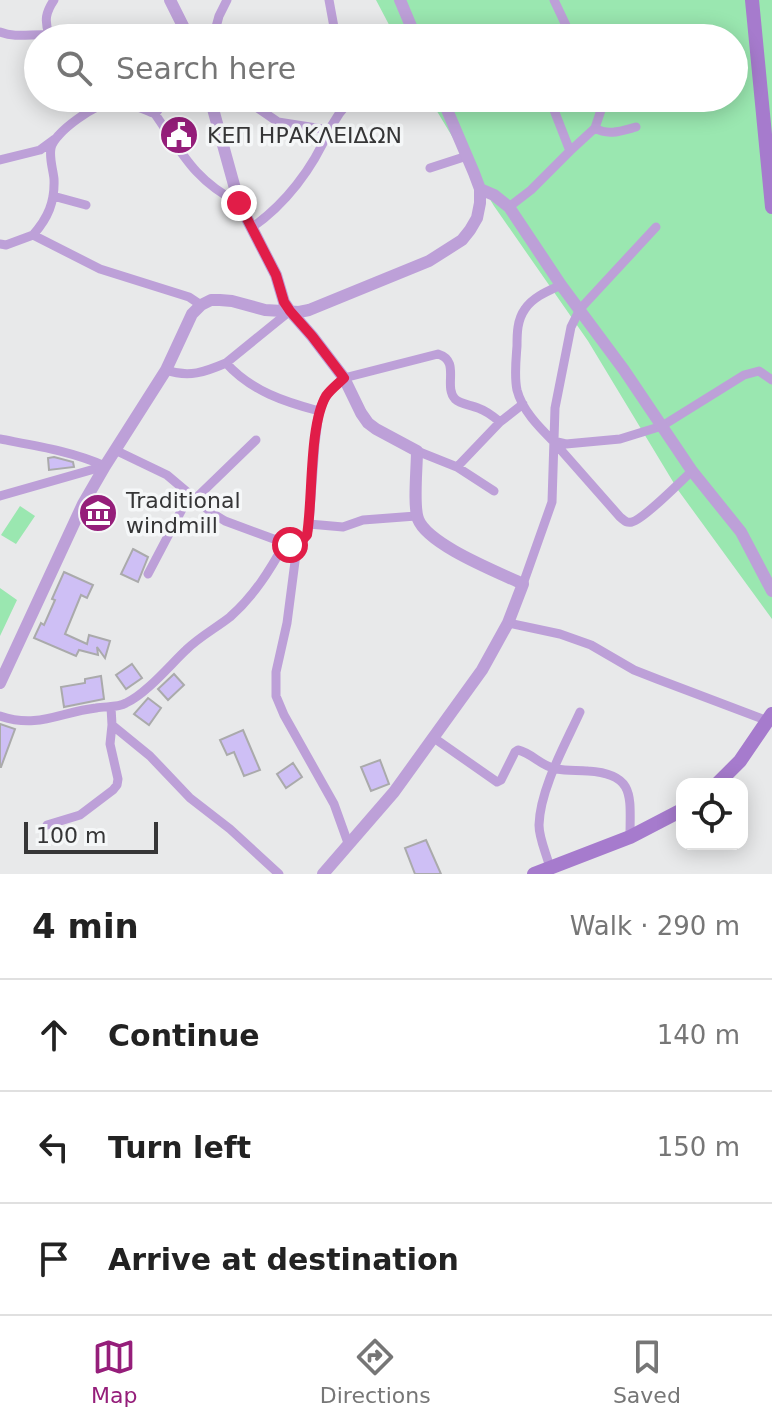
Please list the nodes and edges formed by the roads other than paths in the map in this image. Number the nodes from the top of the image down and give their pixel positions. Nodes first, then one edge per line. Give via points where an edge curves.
1 (54, 0) edge
2 (170, 0) edge
3 (227, 0) edge
4 (329, 0) edge
5 (400, 0) edge
6 (554, 0) edge
7 (752, 0) edge
8 (46, 24) edge
9 (182, 24) edge
10 (217, 24) edge
11 (333, 24) edge
12 (410, 24) edge
13 (565, 24) edge
14 (0, 32) edge
15 (24, 35) edge
16 (89, 112) edge
17 (150, 112) edge
18 (214, 112) edge
19 (263, 112) edge
20 (341, 112) edge
21 (448, 112) edge
22 (555, 112) edge
23 (600, 112) edge
24 (155, 114) joint
25 (636, 127) dead end
26 (595, 128) junction
27 (329, 130) junction
28 (55, 139) junction
29 (570, 151) junction
30 (467, 156) junction
31 (0, 160) edge
32 (430, 168) dead end
33 (480, 189) junction
34 (53, 196) junction
35 (239, 203) junction
36 (86, 205) dead end
37 (509, 207) junction
38 (772, 207) edge
39 (656, 227) dead end
40 (251, 228) junction
41 (33, 235) junction
42 (0, 244) edge
43 (562, 287) junction
44 (201, 305) junction
45 (580, 309) junction
46 (290, 311) junction
47 (571, 327) junction
48 (226, 363) junction
49 (166, 370) junction
50 (344, 378) junction
51 (772, 380) edge
52 (523, 404) junction
53 (319, 411) junction
54 (500, 422) junction
55 (662, 426) junction
56 (0, 439) edge
57 (256, 440) dead end
58 (553, 441) junction
59 (115, 450) junction
60 (417, 451) junction
61 (105, 466) junction
62 (457, 467) junction
63 (692, 471) junction
64 (494, 491) dead end
65 (0, 496) edge
66 (192, 496) junction
67 (416, 516) junction
68 (309, 524) junction
69 (285, 543) junction
70 (297, 546) junction
71 (148, 574) dead end
72 (523, 584) junction
73 (772, 591) edge
74 (508, 623) junction
75 (0, 683) edge
76 (111, 707) junction
77 (580, 712) dead end
78 (0, 716) edge
79 (770, 718) edge
80 (112, 725) junction
81 (434, 738) junction
82 (555, 769) junction
83 (723, 778) edge
84 (676, 813) edge
85 (47, 825) dead end
86 (630, 837) junction
87 (348, 843) junction
88 (550, 868) junction
89 (279, 874) edge
90 (323, 874) edge
91 (534, 874) edge

1 - 8 street
2 - 9 street
3 - 10 street
4 - 11 street
5 - 12 street
6 - 13 street
7 - 38 main road
14 - 15 street
16 - 28 street
17 - 24 street
18 - 35 street
19 - 27 street via 278,122
20 - 27 street
21 - 30 street
22 - 29 street
23 - 26 street
24 - 35 street via 201,178
25 - 26 street via 612,133
26 - 29 street
27 - 40 street via 307,172 270,215
28 - 31 street via 40,150
28 - 34 street
29 - 37 street
30 - 32 street
30 - 33 street
33 - 37 street
33 - 46 street via 477,218 462,240 445,252 309,310
34 - 36 street
34 - 41 street via 51,211
35 - 40 street
37 - 43 street
39 - 45 street
40 - 46 street
41 - 42 street
41 - 44 street via 100,269
43 - 45 street
43 - 47 street
43 - 52 street via 546,292 522,312 516,370
44 - 46 street via 220,300
44 - 49 street
45 - 47 street
45 - 55 street
46 - 48 street
46 - 50 street
47 - 58 street
48 - 49 street via 194,375
48 - 53 street via 257,389
49 - 59 street
50 - 53 street
50 - 54 street via 438,354 448,361 454,398
50 - 60 street via 368,423
51 - 55 street via 759,371 744,375
52 - 54 street
52 - 58 street
53 - 68 street
54 - 62 street
55 - 58 street via 620,439
55 - 63 street
56 - 61 street via 58,449
57 - 66 street
58 - 63 street via 627,522
58 - 72 street via 552,502
59 - 61 street
59 - 66 street via 156,468
60 - 62 street
60 - 67 street
61 - 65 street
61 - 75 street
62 - 64 street
63 - 73 street via 741,532
66 - 69 street via 225,521
66 - 71 street
67 - 68 street via 343,527
67 - 72 street via 439,543
68 - 70 street
69 - 70 street
69 - 76 street via 260,585 230,617 140,694
70 - 87 street via 276,696 334,804
72 - 74 street
74 - 79 street via 591,645 657,679
74 - 81 street
76 - 78 street via 42,721
76 - 80 street
77 - 82 street
79 - 83 main road
80 - 85 street via 117,785 80,815
80 - 89 street
81 - 82 street via 497,782 518,750
81 - 87 street
82 - 86 street via 601,772 622,780
82 - 88 street via 539,828
84 - 86 main road
86 - 88 main road
87 - 90 street
88 - 91 main road

